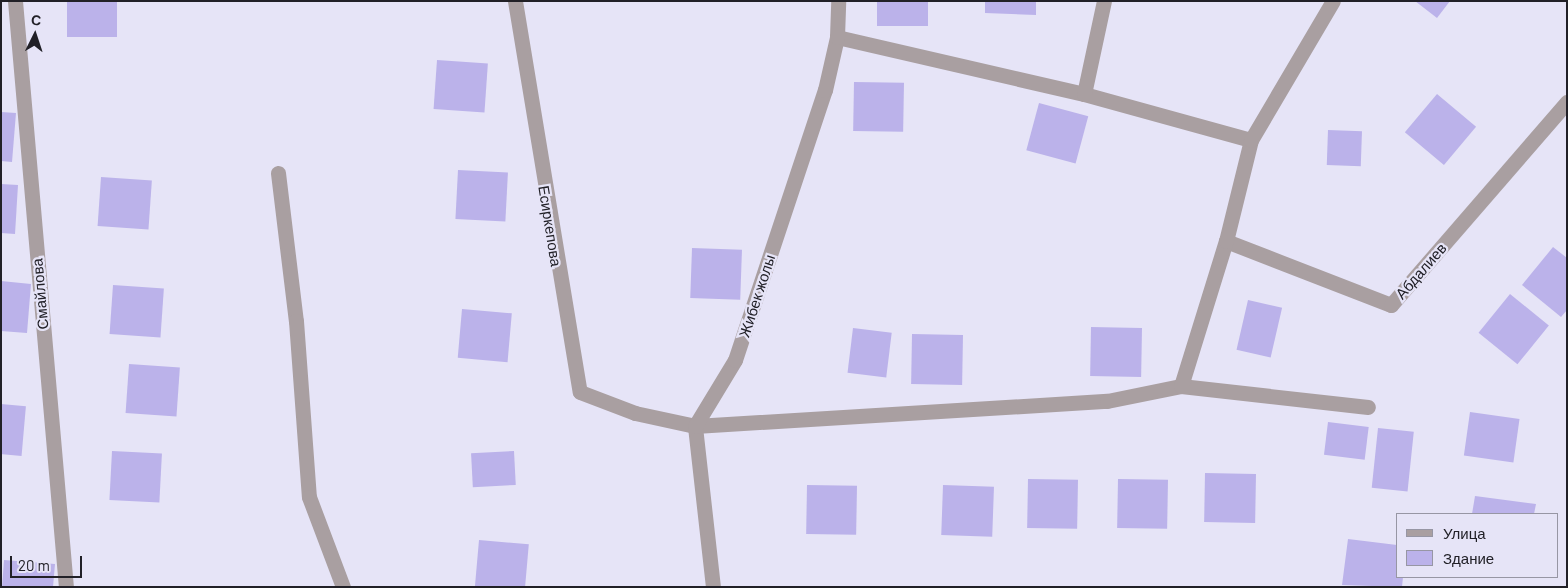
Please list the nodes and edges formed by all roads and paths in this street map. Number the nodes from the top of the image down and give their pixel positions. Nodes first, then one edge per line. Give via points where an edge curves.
1 (15, 1) edge
2 (515, 1) edge
3 (838, 1) edge
4 (1104, 1) edge
5 (1333, 1) edge
6 (837, 37) junction
7 (1084, 94) junction
8 (1567, 102) edge
9 (1251, 140) junction
10 (278, 173) dead end
11 (1226, 241) junction
12 (1181, 386) junction
13 (1368, 407) dead end
14 (695, 426) junction
15 (66, 587) edge
16 (343, 587) edge
17 (713, 587) edge

1 - 15 street, Смайлова
2 - 14 street, Есиркепова via 580,392 635,413
3 - 6 street, Жибек жолы
4 - 7 street
5 - 9 street
6 - 7 street
6 - 14 street, Жибек жолы via 825,90 735,360
7 - 9 street
8 - 11 street, Абдалиев via 1391,305
9 - 11 street
10 - 16 street via 296,321 309,497
11 - 12 street
12 - 13 street
12 - 14 street via 1107,401
14 - 17 street

